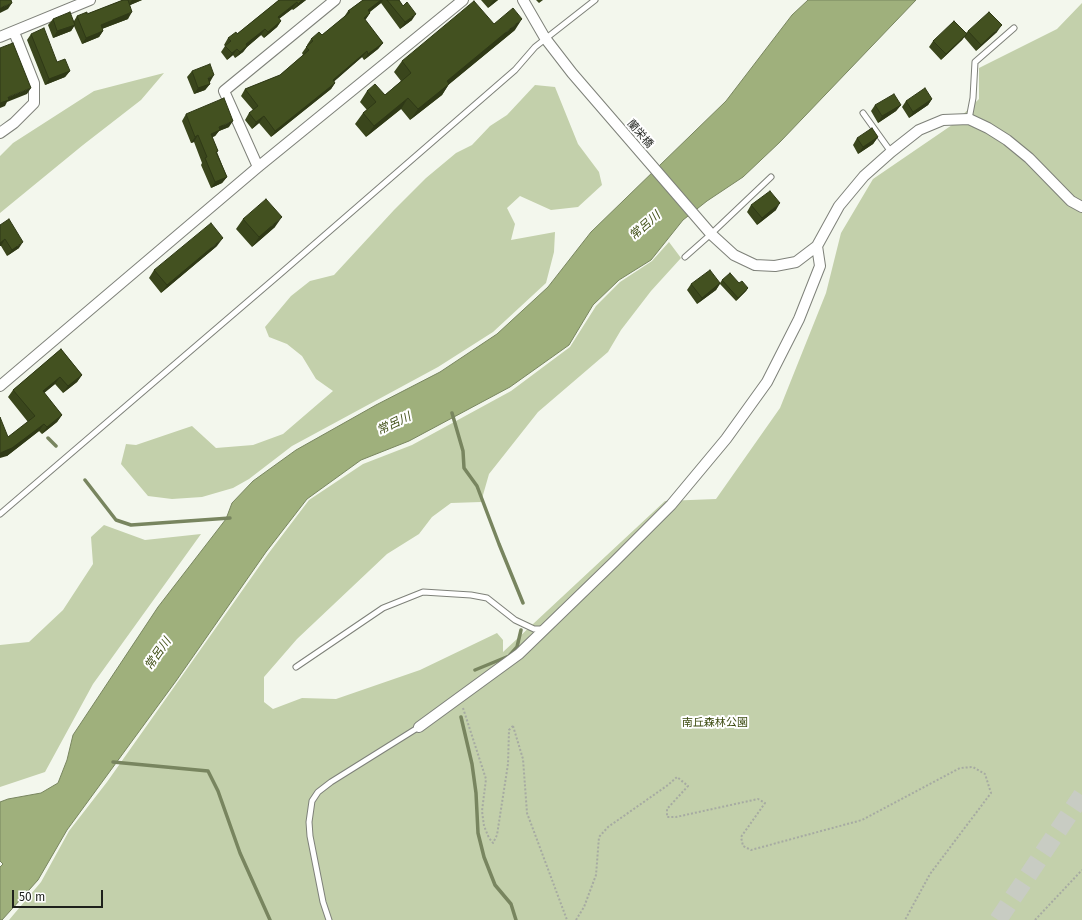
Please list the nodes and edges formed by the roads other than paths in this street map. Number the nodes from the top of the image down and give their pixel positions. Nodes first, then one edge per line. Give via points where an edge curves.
1 (90, 0) edge
2 (335, 0) edge
3 (462, 0) edge
4 (523, 0) edge
5 (595, 0) edge
6 (1014, 28) dead end
7 (14, 32) junction
8 (0, 37) edge
9 (545, 38) junction
10 (863, 113) dead end
11 (969, 119) junction
12 (0, 133) edge
13 (891, 152) junction
14 (258, 167) junction
15 (771, 177) dead end
16 (1082, 207) edge
17 (709, 232) junction
18 (817, 246) junction
19 (685, 257) dead end
20 (0, 386) edge
21 (0, 514) edge
22 (545, 629) junction
23 (296, 667) dead end
24 (419, 727) joint
25 (329, 920) edge

1 - 7 street
2 - 14 street via 224,91
3 - 14 street
4 - 9 street, 蘭栄橋
5 - 9 lane
6 - 11 lane via 975,62
7 - 8 street
7 - 12 street via 34,83 34,103
9 - 17 street, 蘭栄橋
9 - 21 lane via 503,81
10 - 13 lane
11 - 13 street via 943,120 919,130
11 - 16 street via 1007,140 1029,158 1071,201
13 - 18 street via 864,176 839,206
14 - 20 street
15 - 17 lane
17 - 18 street, 蘭栄橋 via 734,255 754,265 776,266 796,262
17 - 19 lane
18 - 22 street via 820,266 799,319 767,382 726,439 672,505
22 - 23 lane via 534,629 515,620 487,598 423,592 383,608
22 - 24 street via 519,654
24 - 25 lane via 332,782 318,792 312,801 310,836

